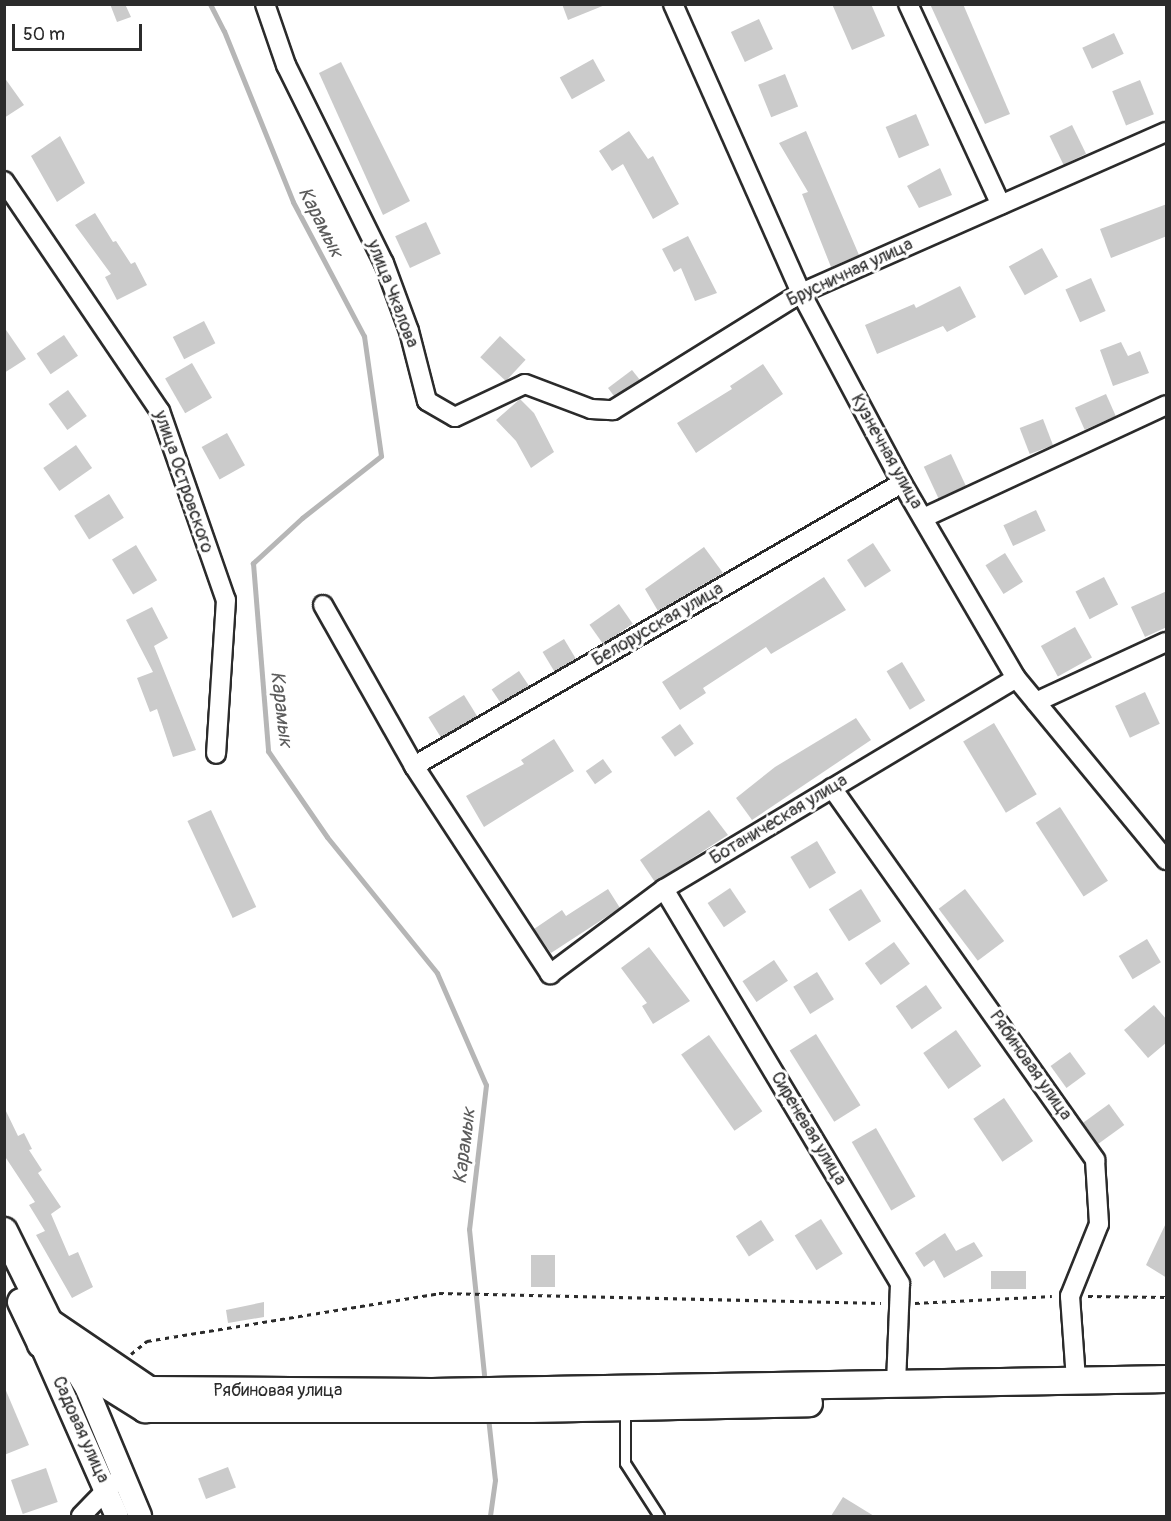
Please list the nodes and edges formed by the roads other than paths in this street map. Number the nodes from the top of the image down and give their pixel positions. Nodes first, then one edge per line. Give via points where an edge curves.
1 (265, 4) edge
2 (673, 4) edge
3 (908, 4) edge
4 (1167, 132) edge
5 (4, 181) edge
6 (1001, 205) junction
7 (801, 293) junction
8 (1167, 405) edge
9 (613, 410) joint
10 (902, 483) junction
11 (922, 519) junction
12 (323, 604) dead end
13 (1167, 642) edge
14 (1016, 678) junction
15 (1036, 702) junction
16 (216, 754) dead end
17 (414, 766) junction
18 (832, 788) junction
19 (1167, 860) edge
20 (664, 889) junction
21 (4, 1232) edge
22 (4, 1269) edge
23 (45, 1333) junction
24 (73, 1364) junction
25 (1167, 1379) edge
26 (1076, 1380) junction
27 (896, 1384) junction
28 (1167, 1394) edge
29 (624, 1398) junction
30 (432, 1401) junction
31 (122, 1474) junction
32 (106, 1491) junction
33 (81, 1516) edge
34 (117, 1516) edge
35 (140, 1516) edge
36 (659, 1516) edge

1 - 9 street, улица Чкалова via 286,64 384,263 409,331 427,401 455,417 525,384 591,409
2 - 7 street, Кузнечная улица
3 - 6 street
4 - 6 street, Брусничная улица
5 - 16 street, улица Островского via 160,411 226,600
6 - 7 street, Брусничная улица
7 - 9 street, Брусничная улица
7 - 10 street, Кузнечная улица
8 - 11 street
10 - 11 street, Кузнечная улица
10 - 17 street, Белорусская улица
11 - 14 street, Кузнечная улица
12 - 17 street
13 - 15 street
14 - 15 street, Кузнечная улица
14 - 18 street, Ботаническая улица
15 - 19 street, Кузнечная улица
17 - 20 street, Ботаническая улица via 550,974
18 - 20 street, Ботаническая улица
18 - 26 street, Рябиновая улица via 1095,1161 1099,1224 1070,1296
20 - 27 street, Сиреневая улица via 900,1284
21 - 23 main road
22 - 23 main road
23 - 24 main road
23 - 30 main road, Рябиновая улица via 115,1367 149,1390
23 - 32 street, Садовая улица
24 - 30 main road via 145,1409
24 - 31 street, Садовая улица
25 - 26 main road
26 - 27 main road
27 - 29 main road
28 - 29 main road
29 - 30 main road, Рябиновая улица
29 - 36 lane via 625,1463
31 - 32 street
31 - 35 street, Садовая улица
32 - 33 street
32 - 34 street, Садовая улица

